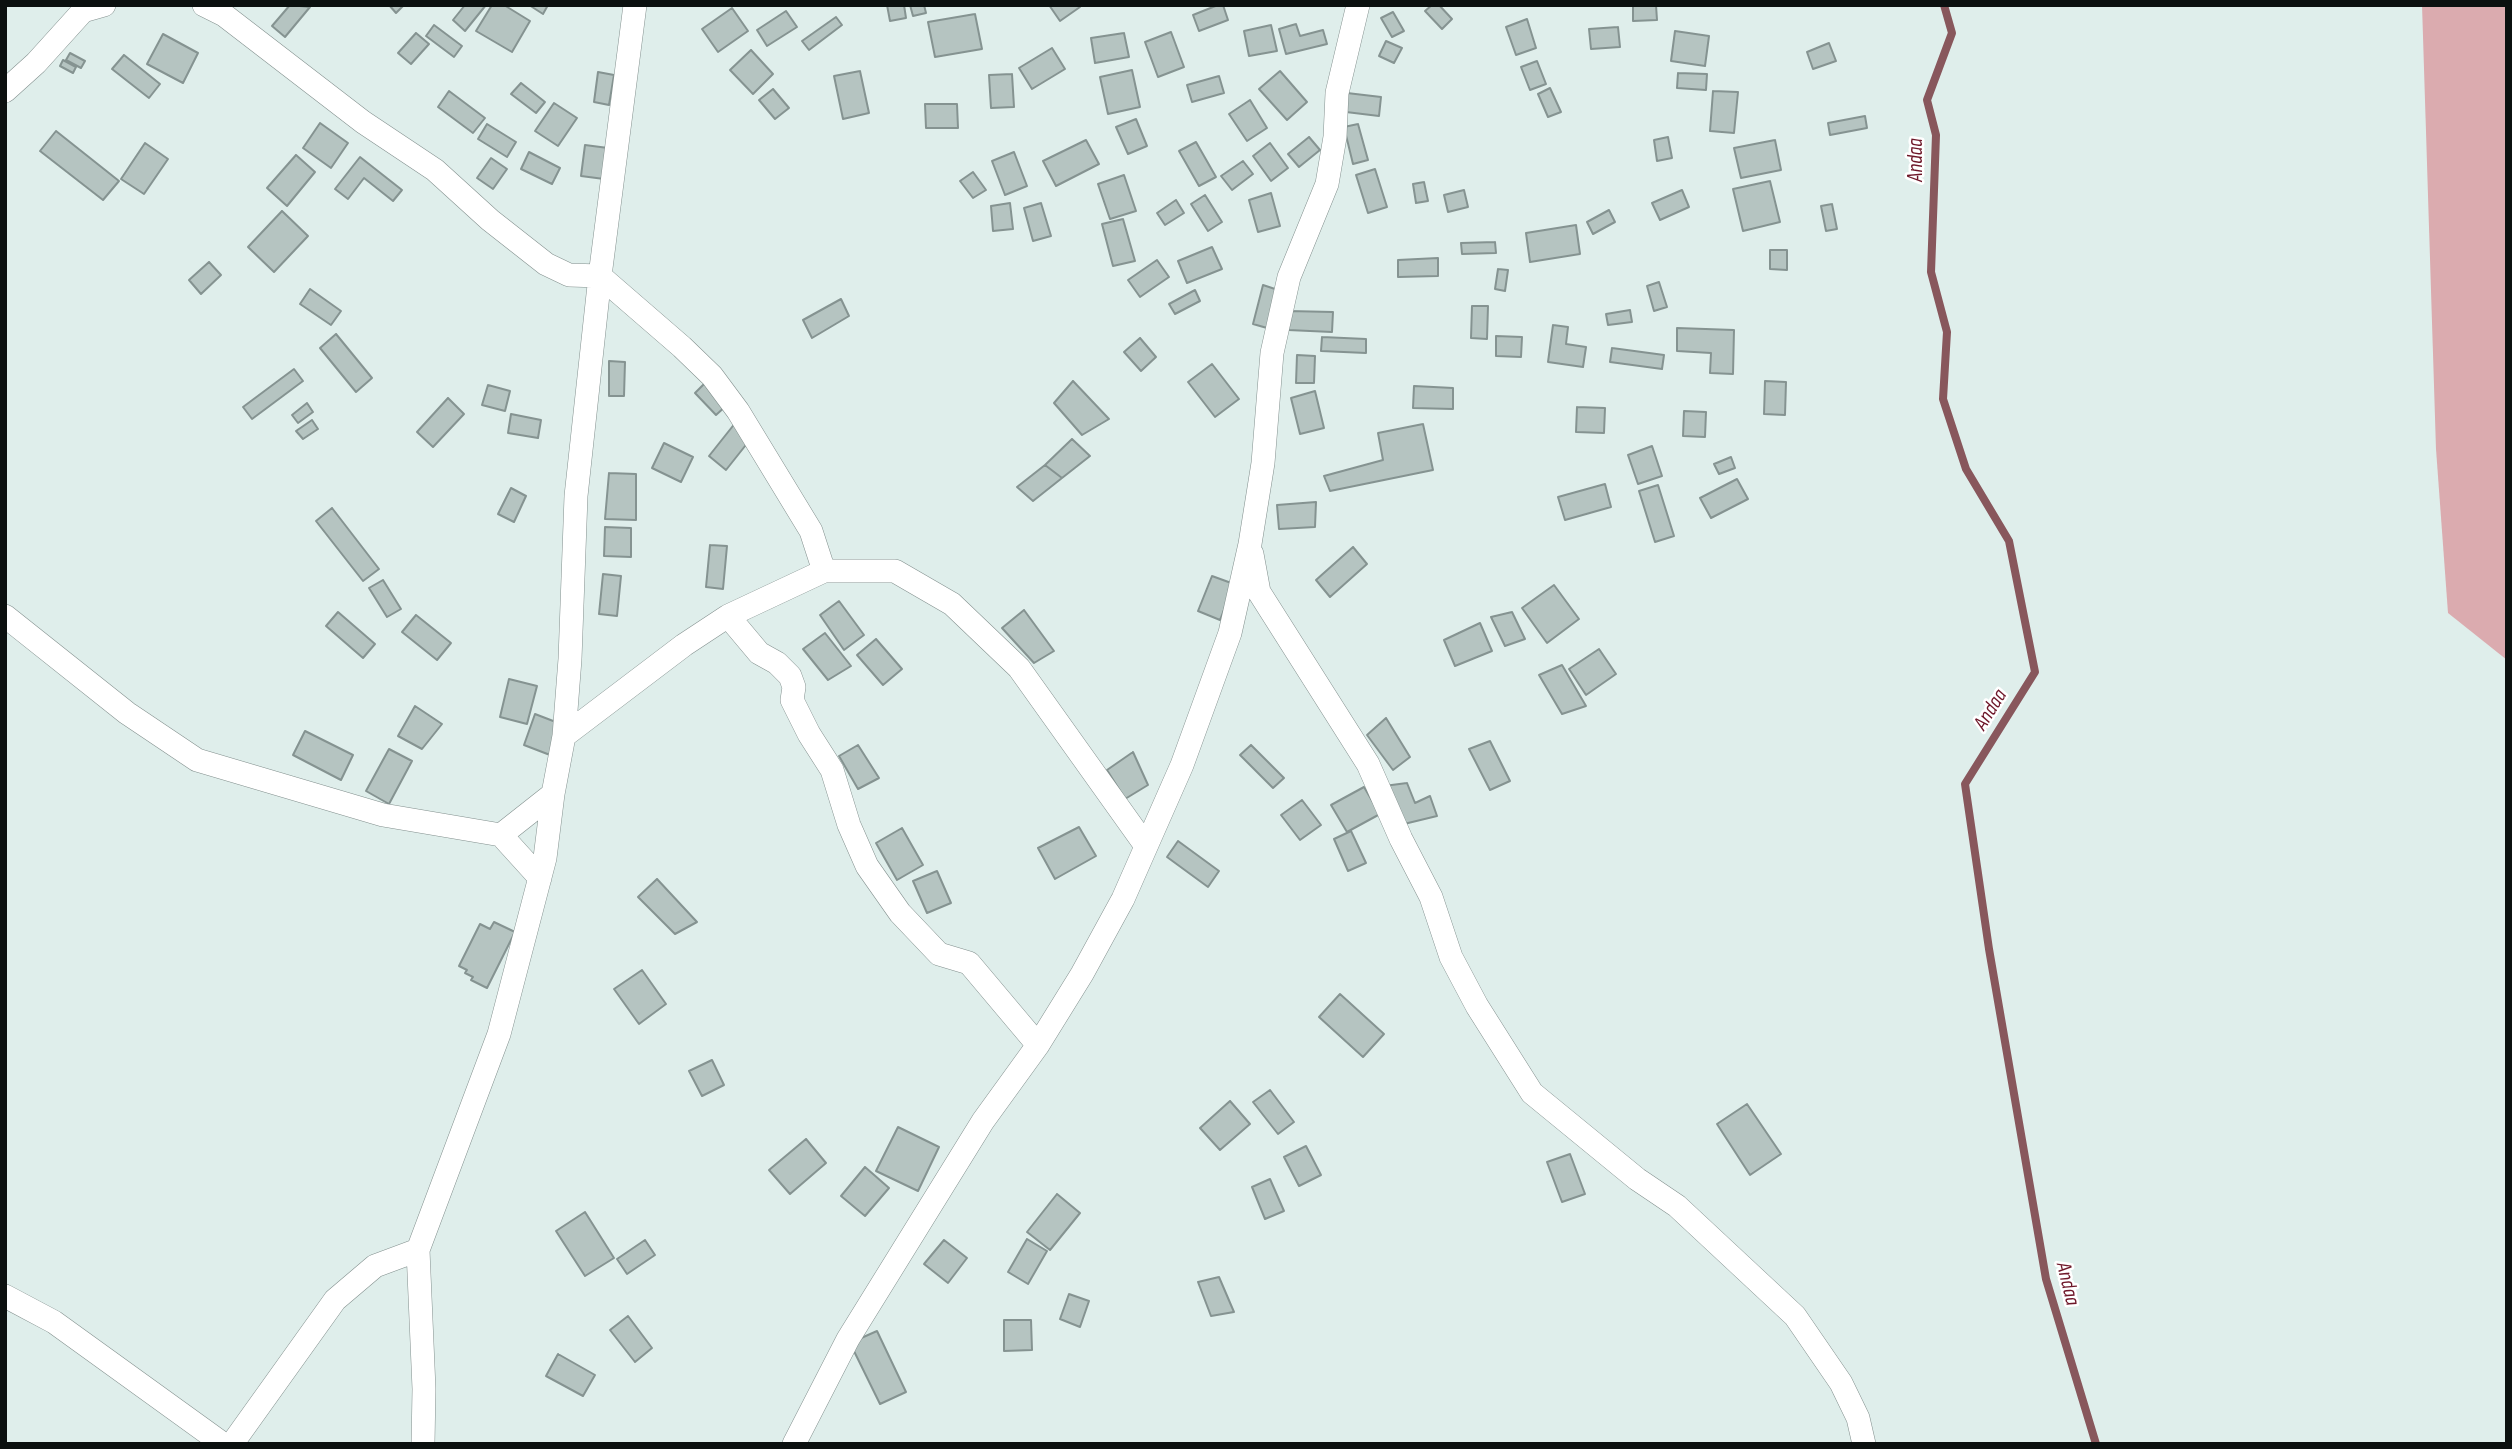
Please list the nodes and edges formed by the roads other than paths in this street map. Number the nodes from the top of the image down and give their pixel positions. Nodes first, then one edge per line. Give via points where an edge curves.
1 (104, 5) edge
2 (204, 5) edge
3 (635, 5) edge
4 (1358, 5) edge
5 (5, 91) edge
6 (600, 276) junction
7 (1250, 544) junction
8 (824, 571) junction
9 (5, 616) edge
10 (729, 616) junction
11 (564, 736) junction
12 (553, 794) junction
13 (501, 835) junction
14 (1146, 846) junction
15 (540, 878) junction
16 (1038, 1045) junction
17 (418, 1250) junction
18 (5, 1296) edge
19 (223, 1444) edge
20 (232, 1444) edge
21 (423, 1444) edge
22 (794, 1444) edge
23 (1864, 1444) edge

1 - 5 street via 83,11
2 - 6 street via 435,170 546,264 569,275
3 - 6 street
4 - 7 street via 1337,93 1327,184 1289,277 1272,353 1263,463
6 - 8 street via 712,376 811,531
6 - 11 street via 576,496
7 - 14 street via 1230,633 1182,765
7 - 23 street via 1259,592 1368,764 1430,897 1451,957 1532,1093 1677,1206 1795,1316 1841,1383 1858,1418
8 - 10 street
8 - 14 street via 895,571 952,604 1019,668
9 - 13 street via 127,713 197,760 383,815
10 - 11 street
10 - 16 street via 759,653 790,676 792,700 831,770 867,866 900,914 940,954 969,963
11 - 12 street
12 - 13 street
12 - 15 street
13 - 15 street
14 - 16 street via 1123,899
15 - 17 street via 499,1034
16 - 22 street via 983,1121 848,1339
17 - 20 street via 375,1266 335,1300
17 - 21 street
18 - 19 street via 54,1322

